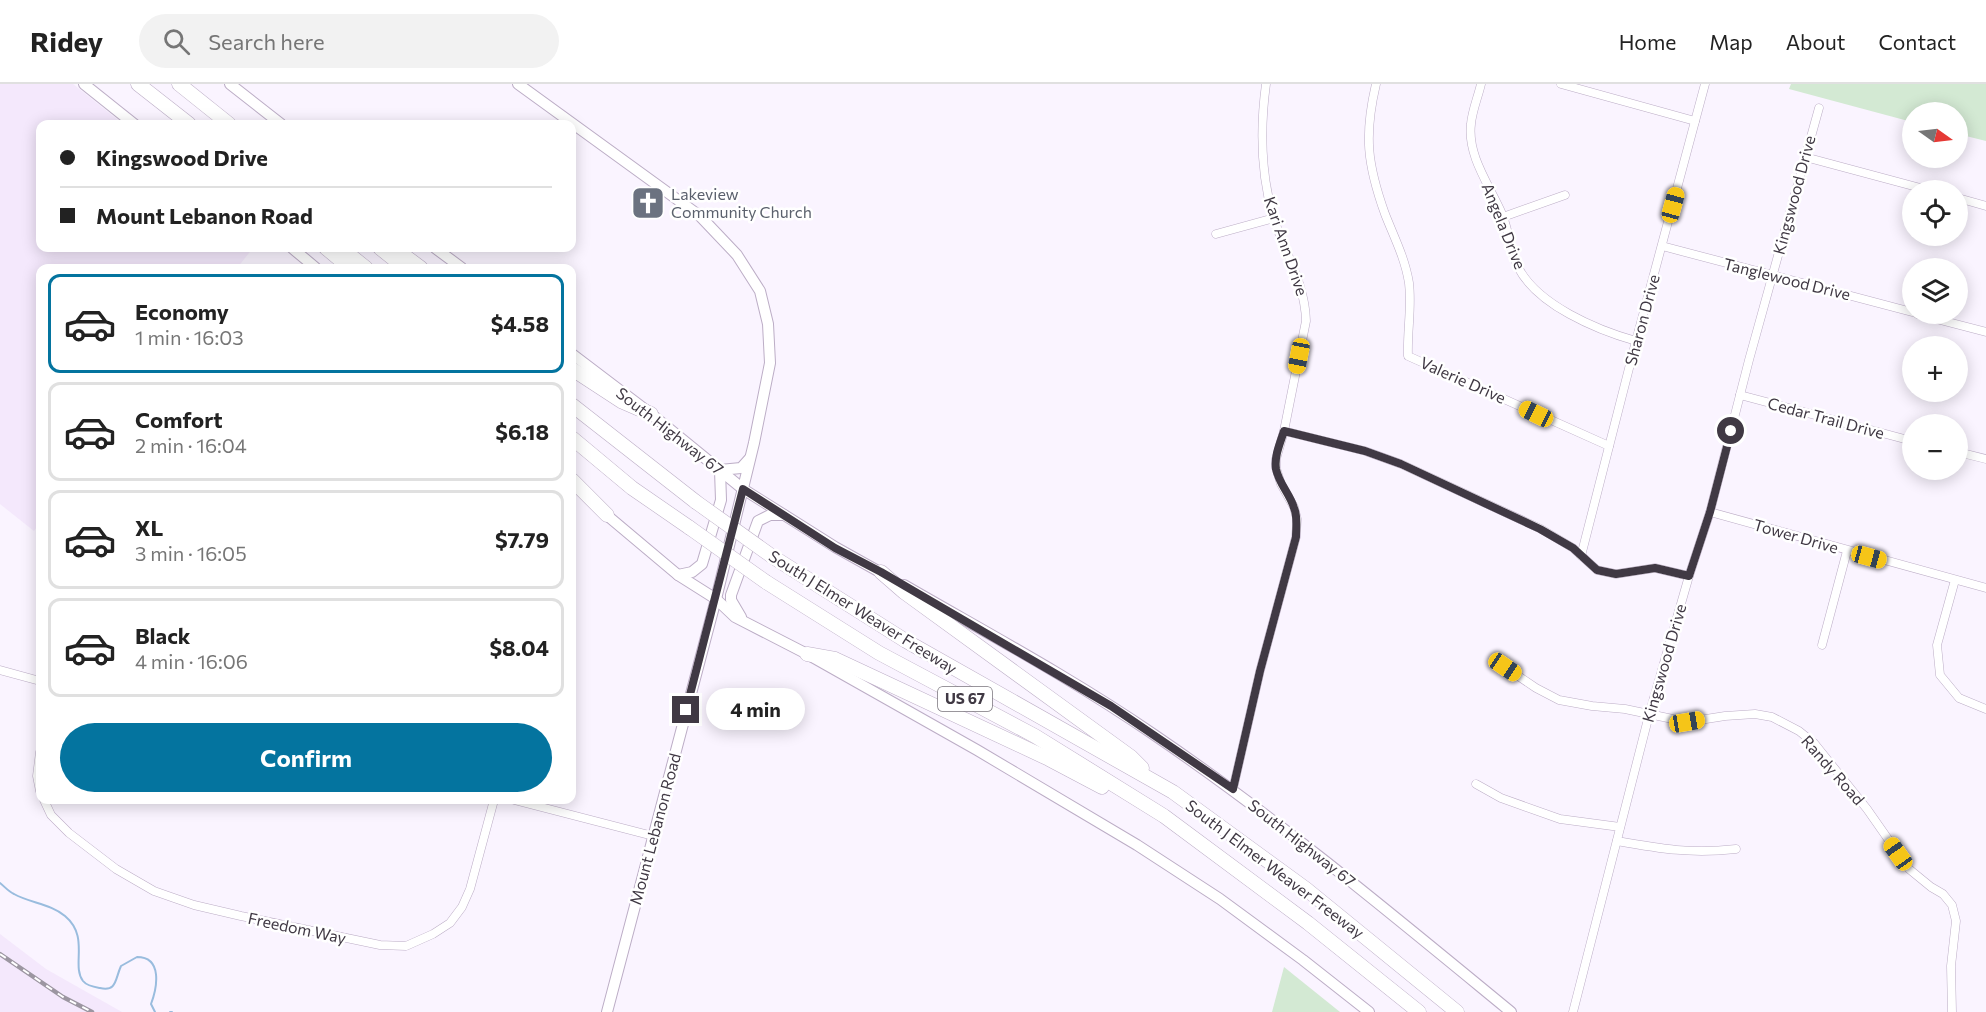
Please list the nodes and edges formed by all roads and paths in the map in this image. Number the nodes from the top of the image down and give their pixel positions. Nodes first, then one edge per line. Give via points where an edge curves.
1 (84, 84) edge
2 (138, 84) edge
3 (178, 84) edge
4 (230, 84) edge
5 (518, 84) edge
6 (1266, 84) edge
7 (1376, 84) edge
8 (1481, 84) edge
9 (1561, 84) edge
10 (1705, 84) edge
11 (1818, 108) dead end
12 (129, 120) edge
13 (184, 120) edge
14 (224, 120) edge
15 (276, 120) edge
16 (568, 120) edge
17 (1695, 121) junction
18 (576, 126) edge
19 (1805, 157) junction
20 (1902, 183) edge
21 (1565, 195) dead end
22 (1968, 201) edge
23 (1986, 206) edge
24 (1503, 217) junction
25 (1274, 218) junction
26 (1216, 234) dead end
27 (1662, 246) junction
28 (297, 252) edge
29 (331, 252) edge
30 (346, 252) edge
31 (385, 252) edge
32 (400, 252) edge
33 (440, 252) edge
34 (311, 264) edge
35 (345, 264) edge
36 (361, 264) edge
37 (400, 264) edge
38 (416, 264) edge
39 (457, 264) edge
40 (1773, 276) junction
41 (1902, 310) edge
42 (1956, 324) edge
43 (1986, 332) edge
44 (1636, 341) junction
45 (576, 357) edge
46 (576, 372) edge
47 (1740, 395) junction
48 (576, 408) edge
49 (651, 414) junction
50 (1284, 431) junction
51 (1902, 438) edge
52 (576, 441) edge
53 (1609, 446) junction
54 (1968, 454) edge
55 (751, 457) junction
56 (1986, 459) edge
57 (720, 470) junction
58 (576, 484) edge
59 (576, 489) edge
60 (743, 489) junction
61 (1710, 512) junction
62 (607, 515) junction
63 (784, 515) junction
64 (1847, 551) junction
65 (1581, 556) junction
66 (881, 572) junction
67 (678, 575) junction
68 (1689, 576) junction
69 (1955, 580) junction
70 (1986, 588) edge
71 (716, 599) junction
72 (742, 619) junction
73 (1822, 645) dead end
74 (807, 654) junction
75 (1505, 667) dead end
76 (0, 670) edge
77 (36, 680) edge
78 (1986, 709) edge
79 (1649, 715) junction
80 (1151, 779) junction
81 (1476, 784) dead end
82 (1233, 789) junction
83 (46, 804) edge
84 (493, 804) edge
85 (529, 804) edge
86 (1164, 816) junction
87 (1620, 827) junction
88 (653, 836) junction
89 (1617, 840) junction
90 (1736, 849) dead end
91 (607, 1012) edge
92 (1369, 1012) edge
93 (1419, 1012) edge
94 (1457, 1012) edge
95 (1511, 1012) edge
96 (1573, 1012) edge
97 (1952, 1012) edge

1 - 12 main road
2 - 13 highway
3 - 14 highway
4 - 15 main road
5 - 16 main road, Mount Lebanon Road
6 - 25 street, Kari Ann Drive via 1262,117 1266,185
7 - 53 street, Valerie Drive via 1368,127 1370,165 1409,284 1408,356
8 - 24 street, Angela Drive via 1470,124 1471,143
9 - 17 street
10 - 17 street, Sharon Drive
11 - 19 street, Kingswood Drive
17 - 27 street, Sharon Drive
18 - 55 main road, Mount Lebanon Road via 700,216 737,255 760,291 768,324 770,363
19 - 20 street
19 - 40 street, Kingswood Drive
21 - 24 street
22 - 23 street
24 - 44 street, Angela Drive via 1520,270 1549,302
25 - 26 street
25 - 50 street, Kari Ann Drive via 1306,302 1306,321
27 - 40 street, Tanglewood Drive
27 - 44 street, Sharon Drive
28 - 34 main road
29 - 35 highway
30 - 36 highway
31 - 37 highway
32 - 38 highway
33 - 39 main road
40 - 41 street, Tanglewood Drive
40 - 47 street, Kingswood Drive
42 - 43 street, Tanglewood Drive
44 - 53 street, Sharon Drive
45 - 49 main road, South Highway 67
46 - 49 highway via 621,401
47 - 51 street, Cedar Trail Drive
47 - 61 street, Kingswood Drive
48 - 80 highway, South J Elmer Weaver Freeway / US 67, bridge via 773,557 906,641
49 - 57 main road, South Highway 67
50 - 65 street via 1401,464 1540,529
50 - 82 street, Kari Ann Drive via 1276,468 1294,507 1296,537
52 - 86 highway, South J Elmer Weaver Freeway / US 67, bridge via 632,488 766,582 879,653 1035,736
53 - 65 street, Sharon Drive
54 - 56 street
55 - 57 main road via 741,468
55 - 60 main road, Mount Lebanon Road
57 - 60 main road, South Highway 67
57 - 67 main road via 721,500 702,564 692,572
58 - 62 highway
59 - 62 main road
60 - 63 main road, South Highway 67
60 - 71 main road, Mount Lebanon Road
61 - 64 street, Tower Drive
61 - 68 street, Kingswood Drive
62 - 67 main road
63 - 66 main road, South Highway 67
63 - 72 main road via 770,515 758,521 731,596
64 - 69 street, Tower Drive
64 - 73 street
65 - 68 street via 1597,570 1616,574 1655,568
66 - 80 highway via 1131,757
66 - 82 main road, South Highway 67 via 1111,706
67 - 71 main road
68 - 79 street, Kingswood Drive
69 - 70 street, Tower Drive
69 - 78 street via 1937,645 1940,675 1959,698
71 - 72 main road
71 - 88 main road, Mount Lebanon Road
72 - 74 main road
74 - 86 highway via 836,659
74 - 92 main road via 1137,845 1238,912
75 - 79 street, Randy Road via 1559,700
76 - 77 street
79 - 87 street, Kingswood Drive
79 - 97 street, Randy Road via 1687,722 1755,714 1772,717 1814,743 1909,869 1952,905 1956,921
80 - 94 highway, South J Elmer Weaver Freeway / US 67 via 1306,888
81 - 87 street via 1501,798 1551,816
82 - 95 main road, South Highway 67
83 - 84 street, Freedom Way via 69,833 116,869 154,891 194,906 380,945 406,946 450,923 462,907
85 - 88 street
86 - 93 highway, South J Elmer Weaver Freeway / US 67
87 - 89 street, Kingswood Drive
88 - 91 main road, Mount Lebanon Road
89 - 90 street via 1671,851
89 - 96 street, Kingswood Drive

